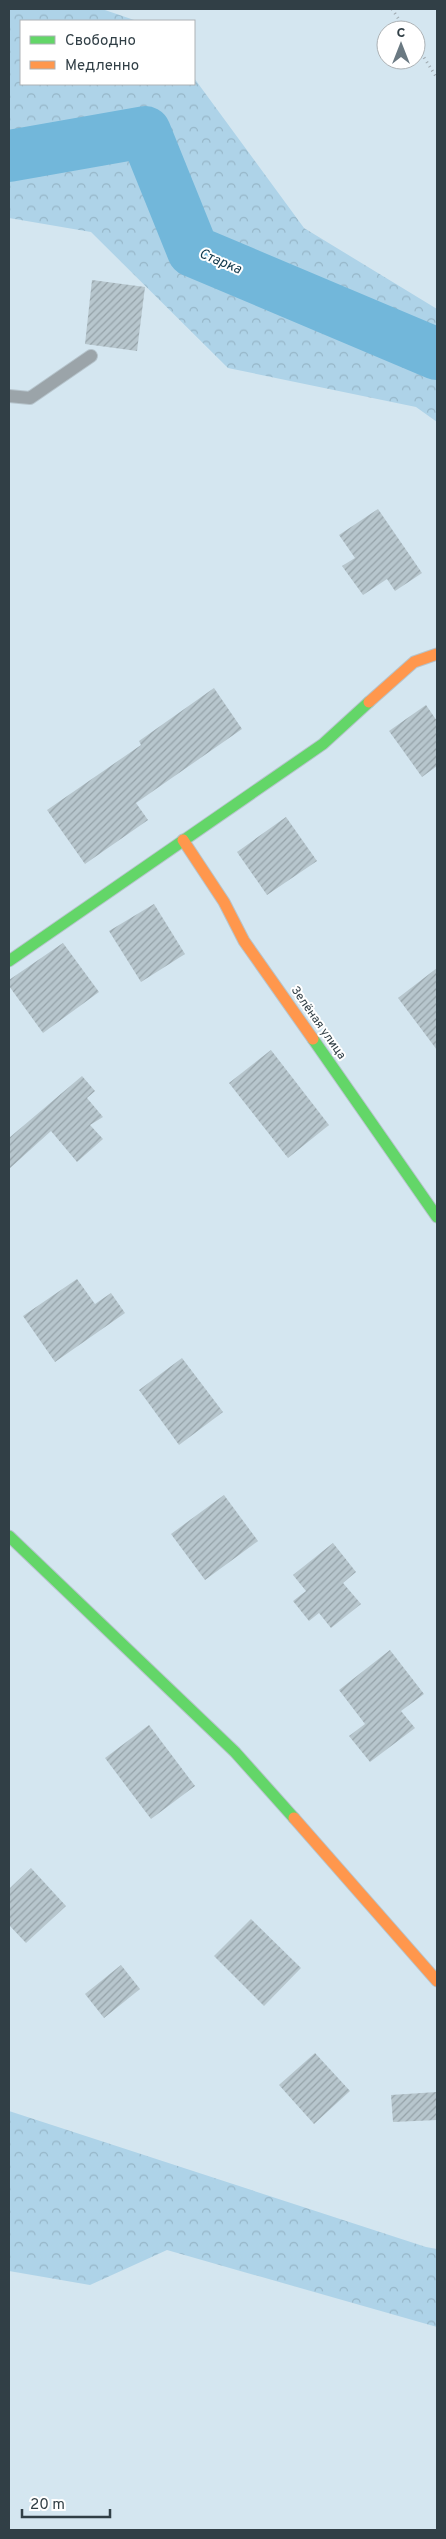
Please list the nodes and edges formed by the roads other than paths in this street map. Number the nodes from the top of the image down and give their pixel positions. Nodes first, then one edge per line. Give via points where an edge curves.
1 (91, 356) dead end
2 (9, 396) edge
3 (437, 654) edge
4 (184, 840) junction
5 (9, 961) edge
6 (437, 1216) edge
7 (9, 1536) edge
8 (437, 1981) edge

1 - 2 lane via 30,398
3 - 4 street via 414,662 323,744
4 - 5 street
4 - 6 street, Зелёная улица via 224,902 244,941
7 - 8 street via 234,1752

